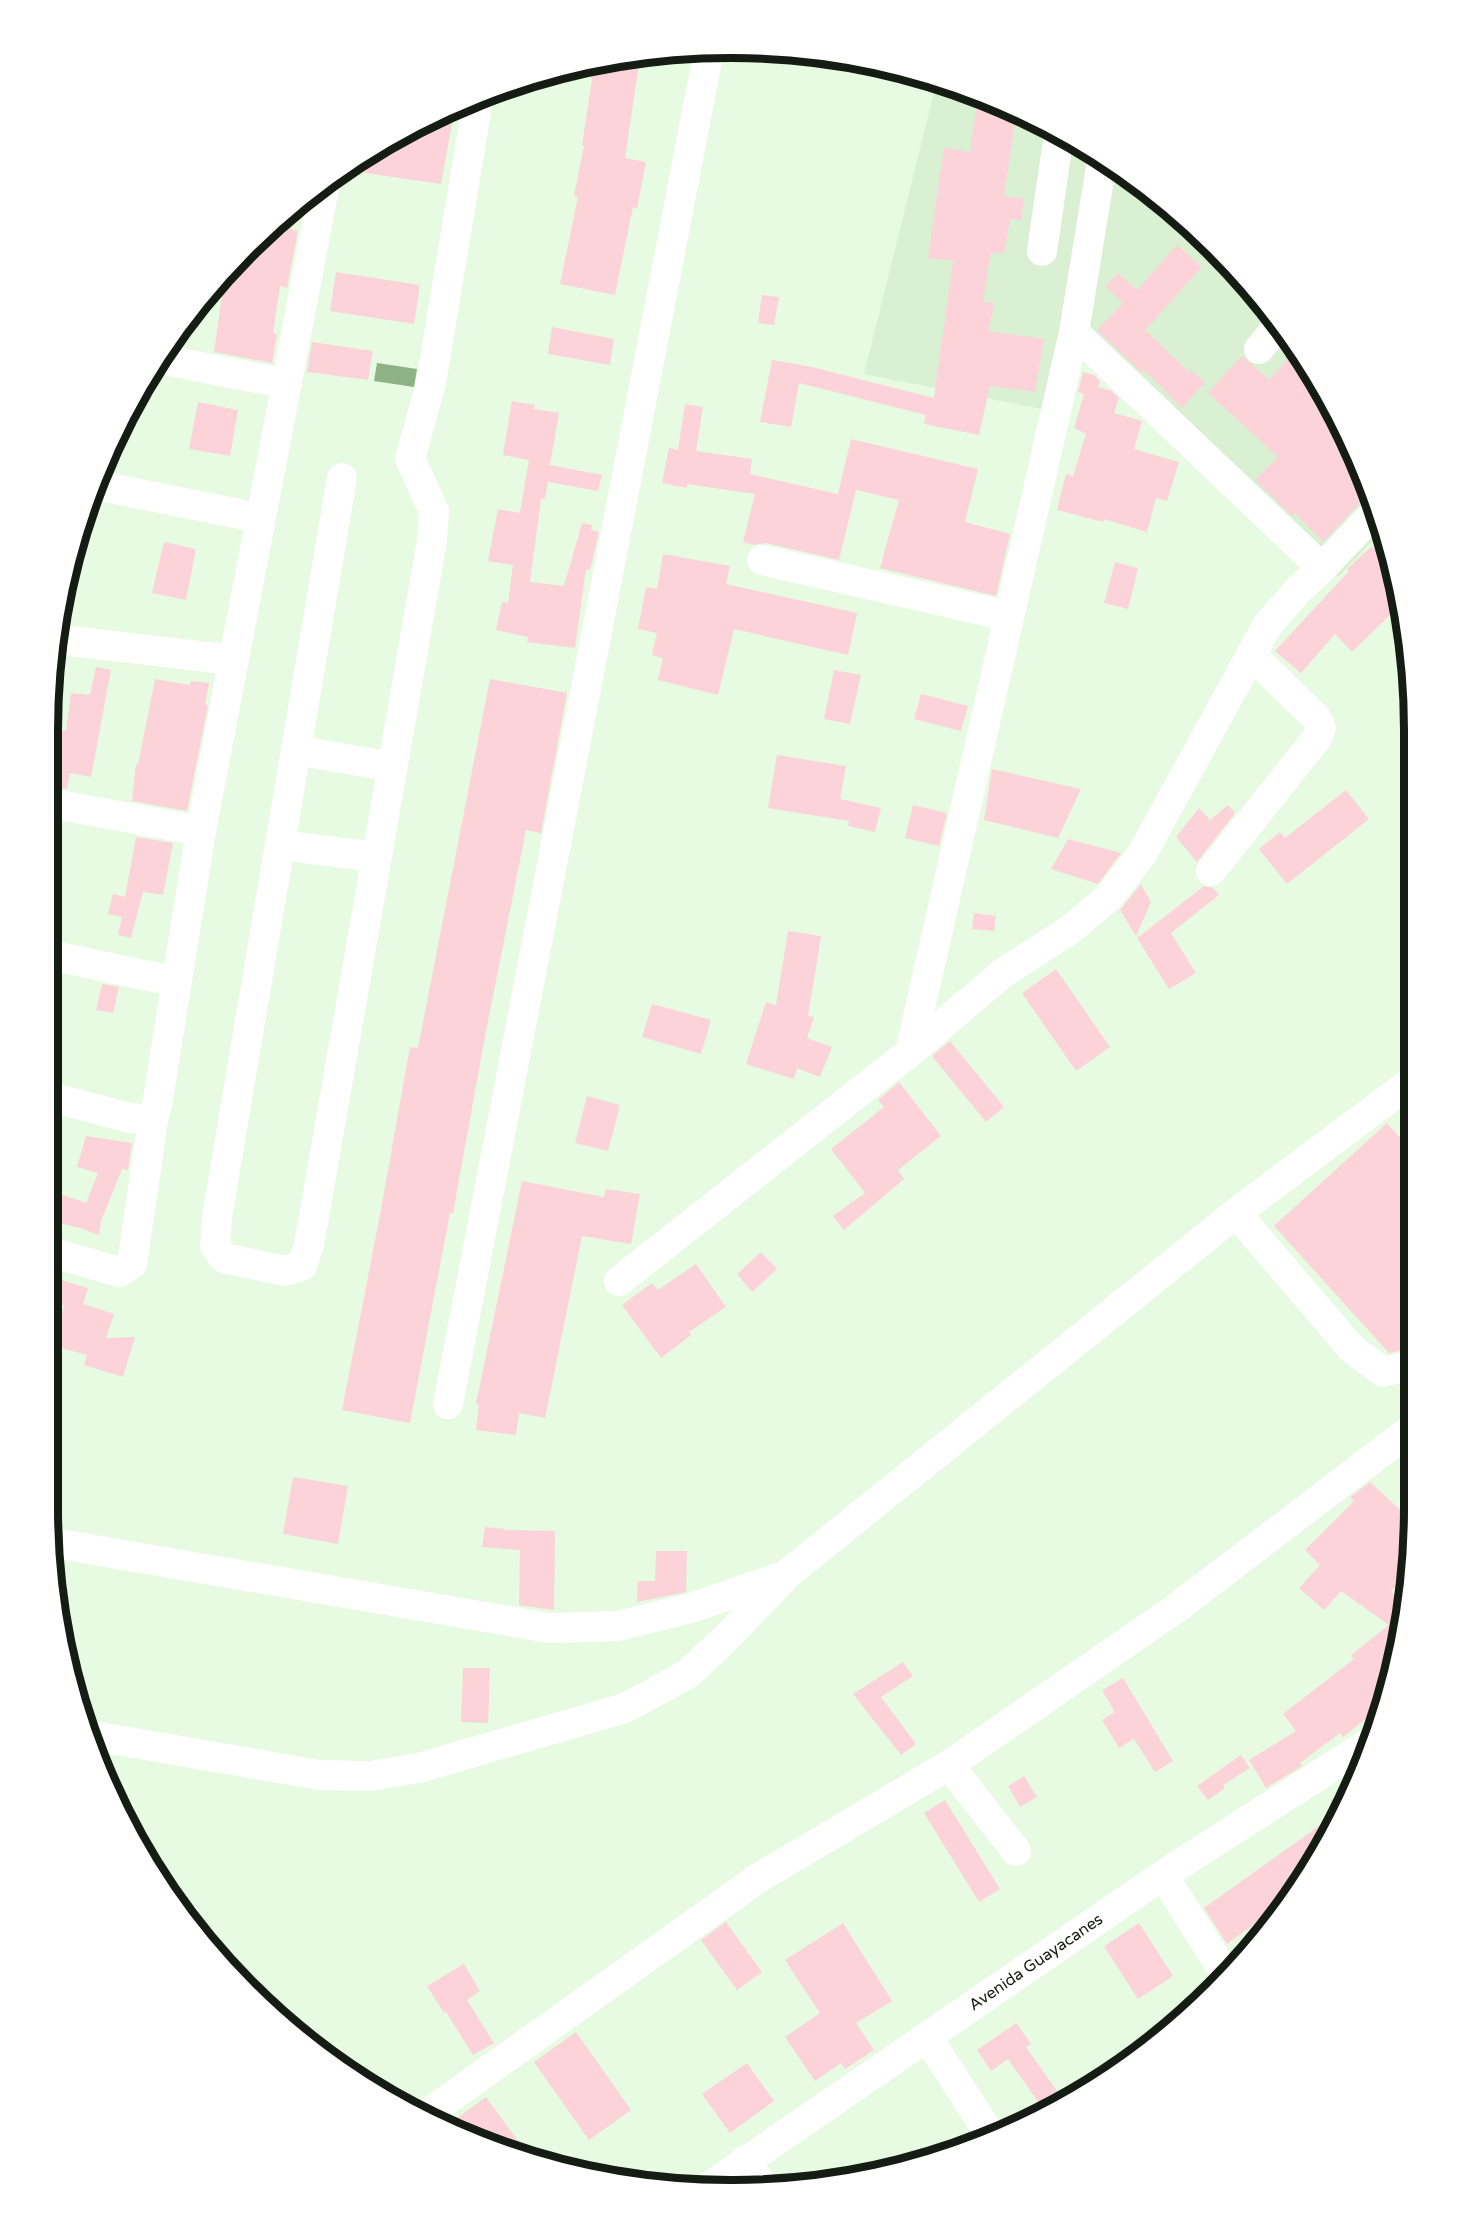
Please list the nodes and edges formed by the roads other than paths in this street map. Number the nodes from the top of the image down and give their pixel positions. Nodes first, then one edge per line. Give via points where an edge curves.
1 (707, 59) edge
2 (477, 109) edge
3 (1058, 144) edge
4 (1101, 169) edge
5 (322, 197) edge
6 (1042, 251) dead end
7 (1074, 332) junction
8 (1272, 332) edge
9 (1259, 348) dead end
10 (170, 361) edge
11 (287, 384) junction
12 (342, 478) dead end
13 (105, 487) edge
14 (260, 518) junction
15 (1369, 518) edge
16 (762, 560) dead end
17 (1322, 568) junction
18 (1008, 616) junction
19 (64, 640) edge
20 (1251, 654) junction
21 (233, 660) junction
22 (296, 750) junction
23 (392, 767) junction
24 (58, 805) edge
25 (201, 831) junction
26 (280, 845) junction
27 (376, 858) junction
28 (1211, 871) dead end
29 (58, 957) edge
30 (177, 982) junction
31 (910, 1052) junction
32 (1404, 1087) edge
33 (58, 1099) edge
34 (153, 1120) junction
35 (1236, 1213) junction
36 (58, 1254) edge
37 (619, 1281) dead end
38 (1404, 1367) edge
39 (448, 1404) dead end
40 (1404, 1435) edge
41 (60, 1544) edge
42 (786, 1575) junction
43 (99, 1737) edge
44 (1358, 1750) edge
45 (949, 1765) junction
46 (1016, 1851) dead end
47 (1163, 1875) junction
48 (1222, 1968) edge
49 (927, 2037) junction
50 (432, 2110) edge
51 (987, 2129) edge
52 (745, 2160) junction
53 (759, 2179) edge
54 (718, 2180) edge

1 - 39 street
2 - 23 street via 431,383 410,459 434,511
3 - 6 street
4 - 7 street
5 - 11 street
7 - 17 street
7 - 18 street
8 - 9 street
10 - 11 street
11 - 14 street
12 - 22 street
13 - 14 street
14 - 21 street
15 - 17 street
16 - 18 street
17 - 20 street via 1267,626
18 - 31 street
19 - 21 street
20 - 28 street via 1316,718 1321,728
20 - 31 street via 1142,854 1109,897 1071,929 1003,974
21 - 25 street
22 - 23 street
22 - 26 street
23 - 27 street
24 - 25 street
25 - 30 street
26 - 27 street
26 - 27 street via 215,1246 224,1258 285,1271 302,1266 309,1245
29 - 30 street
30 - 34 street
31 - 37 street
32 - 35 street
33 - 34 street
34 - 36 street via 132,1264 118,1272
35 - 38 street via 1352,1349 1383,1372
35 - 42 street
40 - 45 street via 1175,1609
41 - 42 street via 549,1628 618,1626 691,1608
42 - 43 street via 688,1674 625,1708 419,1768 369,1776 319,1775
44 - 47 street, Avenida Guayacanes
45 - 46 street
45 - 50 street via 760,1877
47 - 48 street
47 - 49 street, Avenida Guayacanes
49 - 51 street
49 - 52 street, Avenida Guayacanes
52 - 53 street
52 - 54 street, Avenida Guayacanes

